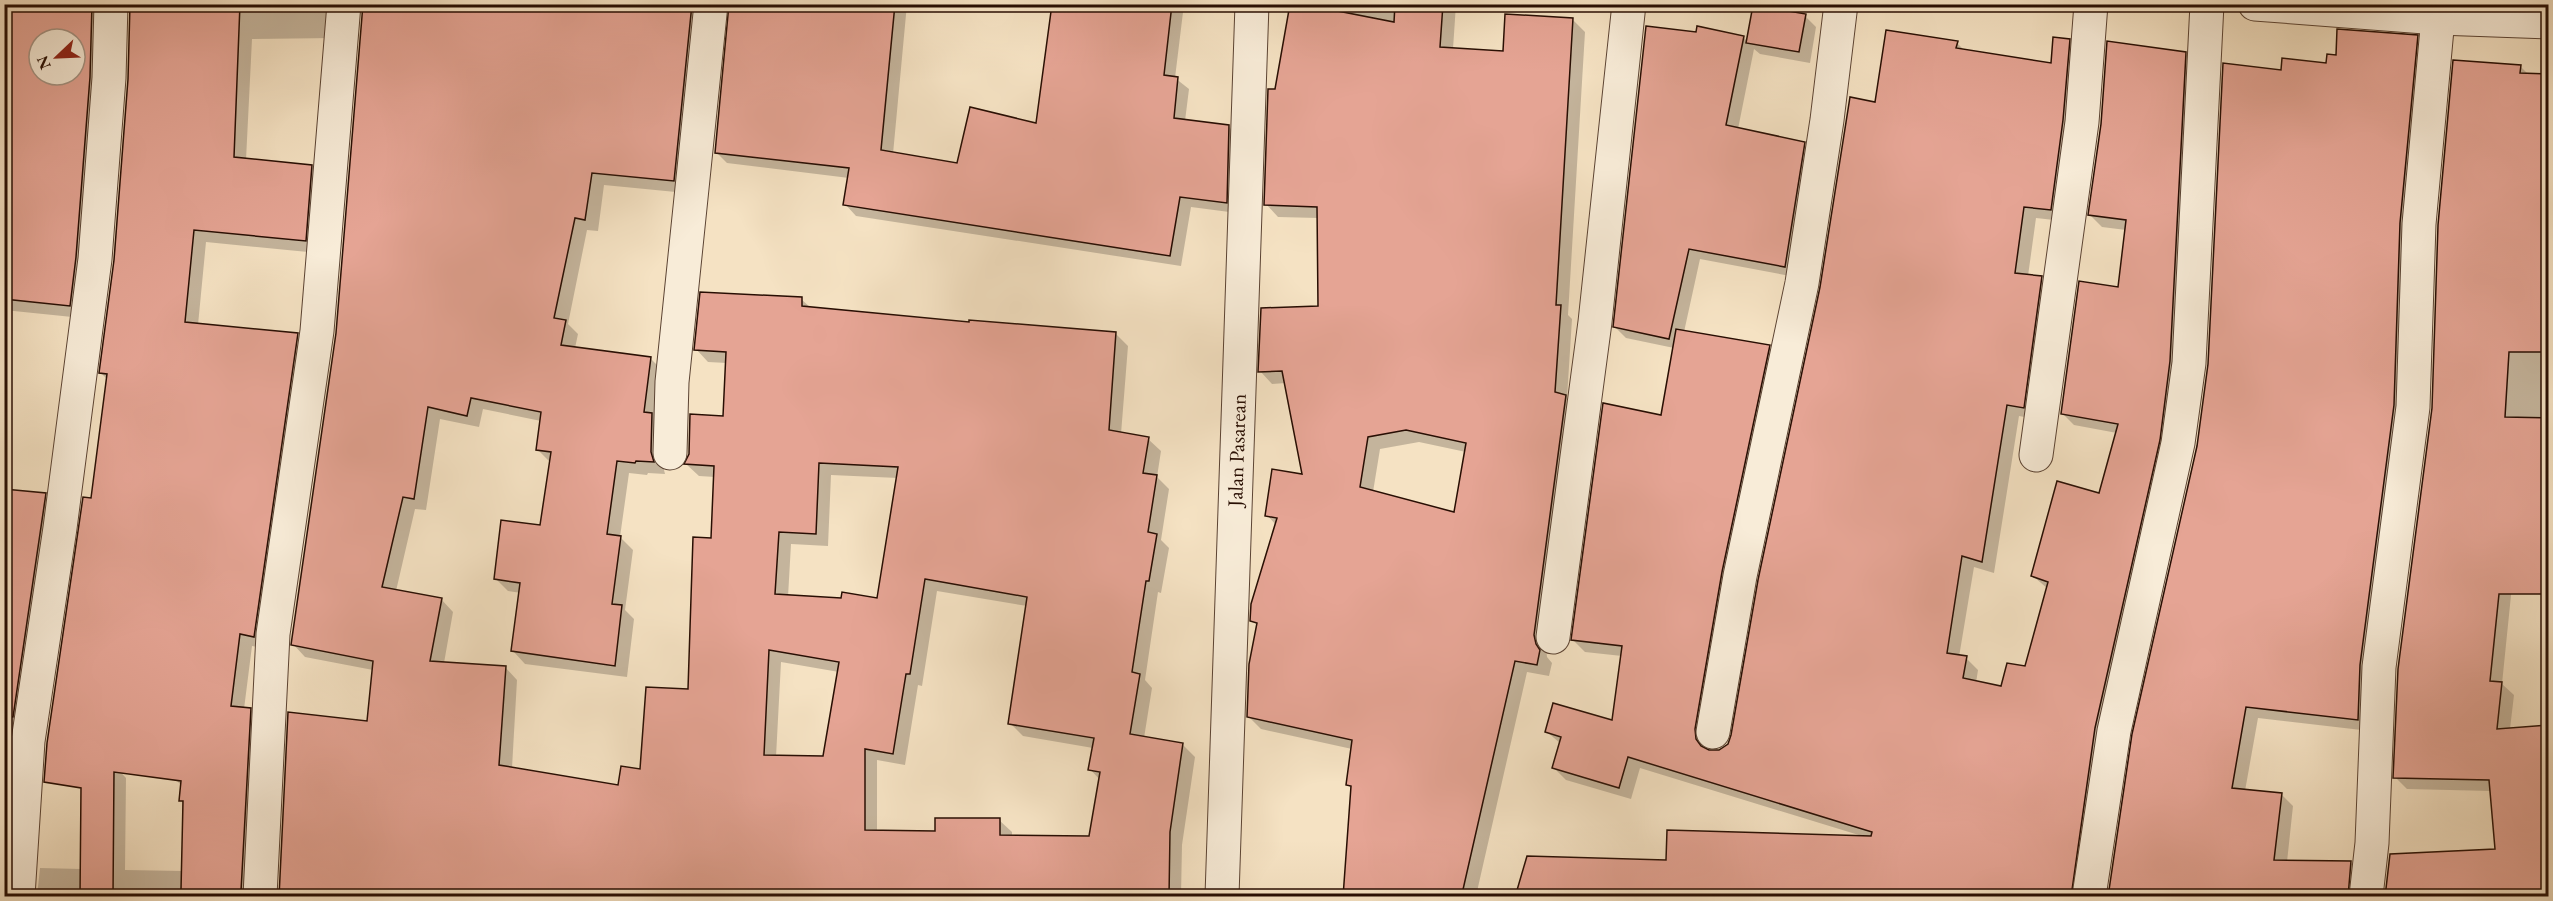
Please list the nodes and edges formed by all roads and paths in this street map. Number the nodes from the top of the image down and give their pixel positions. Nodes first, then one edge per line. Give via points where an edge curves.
1 (111, 4) edge
2 (344, 4) edge
3 (711, 4) edge
4 (1252, 4) edge
5 (1629, 4) edge
6 (1841, 4) edge
7 (2091, 4) edge
8 (2206, 4) edge
9 (2255, 4) edge
10 (2438, 18) junction
11 (2548, 21) edge
12 (670, 453) dead end
13 (2036, 455) dead end
14 (1553, 637) dead end
15 (1713, 732) dead end
16 (18, 897) edge
17 (260, 897) edge
18 (1222, 897) edge
19 (2089, 897) edge
20 (2366, 897) edge

1 - 16 street via 95,259 28,741
2 - 17 street via 317,331 273,634
3 - 12 street via 672,382
4 - 18 street, Jalan Pasarean
5 - 14 street via 1595,322
6 - 15 street via 1802,283 1740,576
7 - 13 street via 2081,133
8 - 19 street via 2189,363 2178,443 2114,731
9 - 10 street
10 - 11 street
10 - 20 street via 2419,224 2413,407 2379,667

